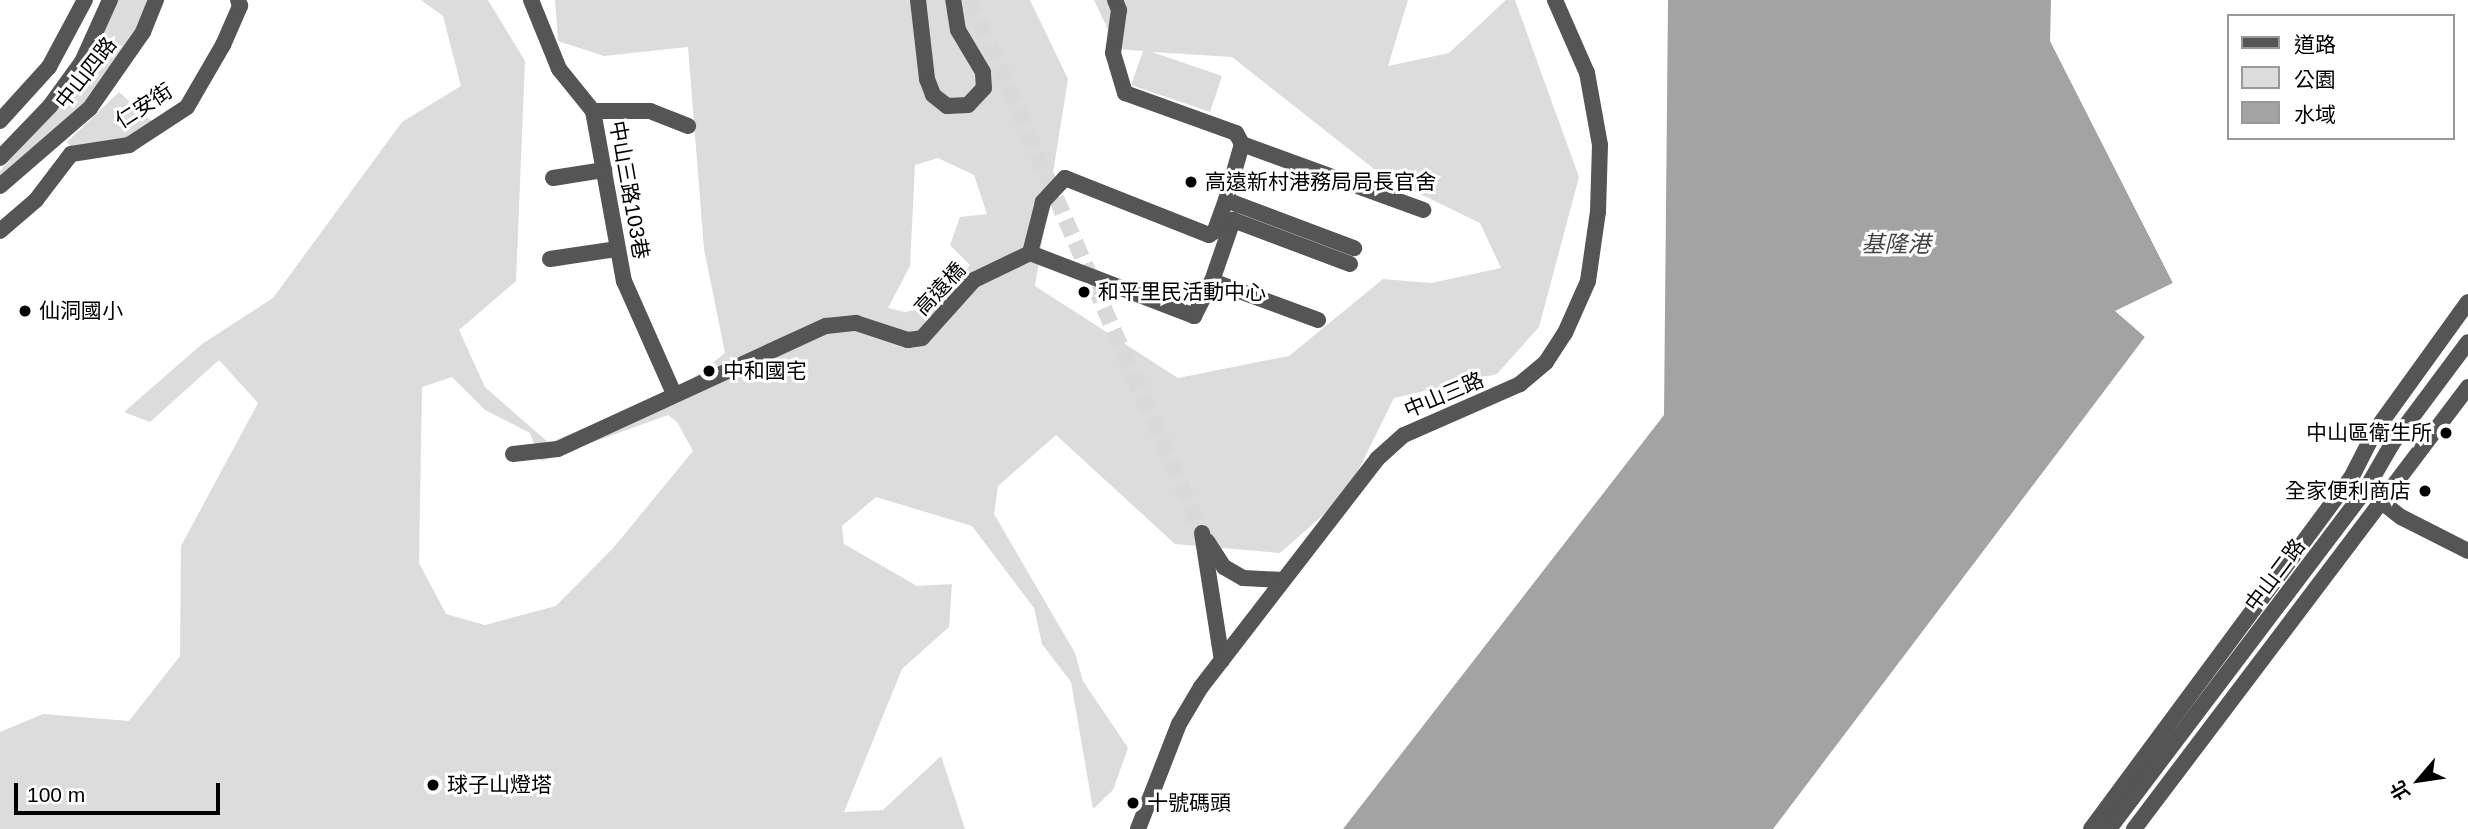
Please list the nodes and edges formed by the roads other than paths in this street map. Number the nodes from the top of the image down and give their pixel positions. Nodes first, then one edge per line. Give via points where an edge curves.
1 (85, 0) edge
2 (110, 0) edge
3 (156, 0) edge
4 (238, 0) edge
5 (531, 0) edge
6 (918, 0) edge
7 (953, 0) edge
8 (1115, 0) edge
9 (1555, 0) edge
10 (593, 111) junction
11 (0, 121) edge
12 (688, 127) dead end
13 (1242, 144) junction
14 (0, 158) edge
15 (604, 170) junction
16 (553, 178) dead end
17 (0, 186) edge
18 (1226, 200) junction
19 (1423, 210) dead end
20 (0, 231) edge
21 (617, 249) junction
22 (1030, 253) junction
23 (550, 259) dead end
24 (1212, 281) junction
25 (2468, 303) edge
26 (1318, 320) dead end
27 (2468, 342) edge
28 (2468, 387) edge
29 (674, 394) junction
30 (513, 454) dead end
31 (2351, 478) junction
32 (2367, 489) junction
33 (2380, 502) junction
34 (2468, 551) edge
35 (1283, 580) junction
36 (1222, 660) junction
37 (1138, 829) edge
38 (2091, 829) edge
39 (2109, 829) edge
40 (2134, 829) edge

1 - 11 street via 49,67
2 - 14 street via 82,62 50,106
3 - 17 street, 中山四路 via 143,32 90,108
4 - 20 street, 仁安街 via 240,6 223,45 187,107 129,145 71,154 36,200
5 - 10 street, 中山三路103巷 via 559,69
6 - 7 street via 927,79 933,94 947,106 968,105 984,88 983,72 958,30
8 - 13 street via 1119,10 1113,53 1125,93 1236,134
9 - 35 street, 中山三路 via 1587,73 1600,145 1598,212 1588,281 1565,333 1546,362 1520,384 1404,435 1377,458
10 - 12 street via 649,111
10 - 15 street, 中山三路103巷
13 - 18 street
13 - 19 street
15 - 16 street
15 - 21 street, 中山三路103巷
18 - 22 street via 1215,231 1209,235 1065,178 1043,202
18 - 24 street via 1352,256 1233,220
21 - 23 street
21 - 29 street, 中山三路103巷 via 640,324
22 - 24 street via 1194,316
22 - 29 street, 高遠橋 via 974,281 922,338 903,338 856,323 826,326
24 - 26 street
25 - 31 street, 中山二路 via 2375,431
27 - 32 street, 中山二路 via 2392,443
28 - 33 street, 中山二路
29 - 30 street via 558,449
31 - 32 street
31 - 38 street, 中山二路
32 - 33 street
32 - 39 street, 中山二路
33 - 34 street
33 - 40 street, 中山二路
35 - 36 street, 中山三路
35 - 36 street via 1250,580 1224,567 1202,533
36 - 37 street, 中山三路 via 1180,724

